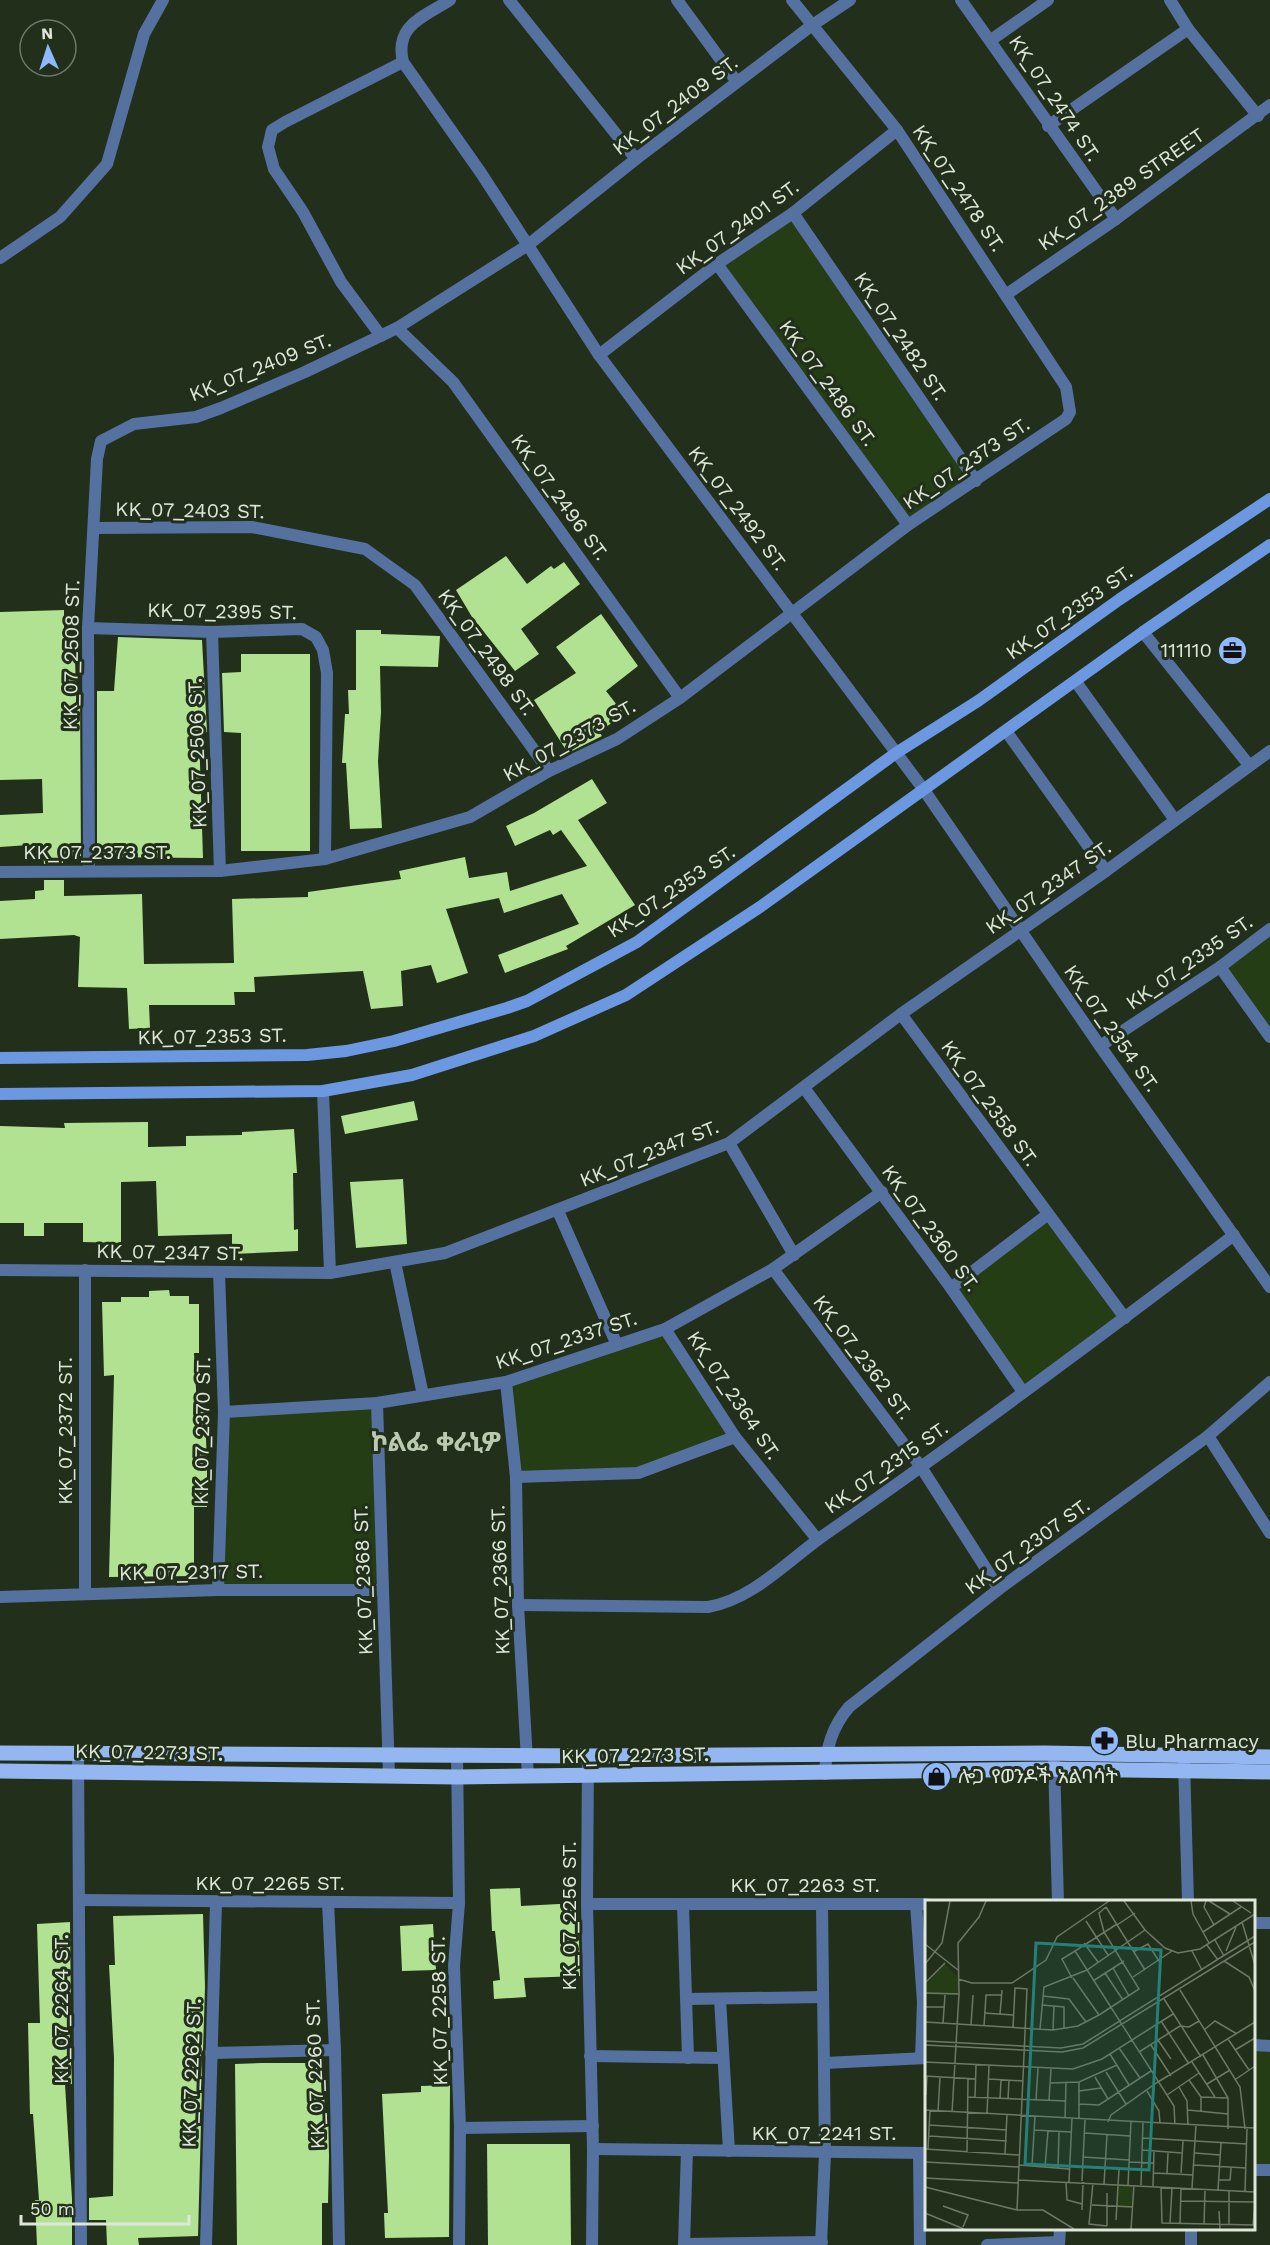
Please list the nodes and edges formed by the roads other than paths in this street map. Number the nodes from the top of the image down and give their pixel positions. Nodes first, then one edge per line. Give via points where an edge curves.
1 (163, 0) edge
2 (450, 0) edge
3 (509, 0) edge
4 (677, 0) edge
5 (792, 0) edge
6 (850, 0) edge
7 (961, 0) edge
8 (1048, 0) edge
9 (1170, 0) edge
10 (811, 26) junction
11 (1188, 29) junction
12 (991, 40) junction
13 (403, 62) junction
14 (737, 82) junction
15 (1270, 105) edge
16 (1258, 116) junction
17 (1048, 126) junction
18 (897, 130) junction
19 (636, 159) junction
20 (793, 213) junction
21 (1116, 219) junction
22 (528, 245) junction
23 (0, 258) edge
24 (717, 264) junction
25 (1006, 294) junction
26 (397, 328) junction
27 (381, 336) junction
28 (599, 355) junction
29 (1070, 412) joint
30 (101, 441) joint
31 (976, 481) junction
32 (1270, 499) edge
33 (908, 525) junction
34 (95, 528) junction
35 (1270, 545) edge
36 (415, 585) joint
37 (793, 615) junction
38 (88, 628) junction
39 (212, 632) junction
40 (1143, 632) junction
41 (1076, 682) junction
42 (680, 698) junction
43 (1006, 731) junction
44 (1270, 751) edge
45 (896, 753) junction
46 (1249, 765) junction
47 (549, 771) junction
48 (924, 790) junction
49 (1174, 820) junction
50 (325, 859) junction
51 (89, 871) junction
52 (220, 871) junction
53 (1106, 871) junction
54 (0, 872) edge
55 (1270, 929) edge
56 (1021, 930) junction
57 (1220, 967) junction
58 (901, 1014) junction
59 (1270, 1037) edge
60 (1100, 1046) junction
61 (0, 1058) edge
62 (805, 1089) junction
63 (322, 1091) junction
64 (0, 1094) edge
65 (729, 1143) junction
66 (882, 1192) junction
67 (558, 1210) junction
68 (1047, 1215) junction
69 (1234, 1235) junction
70 (794, 1255) junction
71 (395, 1262) junction
72 (85, 1269) junction
73 (773, 1269) junction
74 (0, 1270) edge
75 (219, 1272) junction
76 (330, 1274) junction
77 (1270, 1287) edge
78 (951, 1288) junction
79 (1125, 1318) junction
80 (665, 1329) junction
81 (617, 1345) junction
82 (506, 1382) junction
83 (1270, 1382) edge
84 (1023, 1392) junction
85 (423, 1395) junction
86 (377, 1402) junction
87 (224, 1412) junction
88 (1208, 1436) junction
89 (735, 1437) junction
90 (921, 1467) junction
91 (516, 1477) junction
92 (1270, 1533) edge
93 (817, 1539) junction
94 (999, 1589) junction
95 (218, 1590) junction
96 (383, 1590) junction
97 (85, 1593) junction
98 (0, 1597) edge
99 (518, 1605) junction
100 (0, 1753) edge
101 (78, 1753) junction
102 (1054, 1753) junction
103 (457, 1755) junction
104 (528, 1755) junction
105 (1184, 1755) junction
106 (388, 1756) junction
107 (588, 1756) junction
108 (826, 1756) junction
109 (1270, 1756) edge
110 (1054, 1769) junction
111 (0, 1771) edge
112 (1185, 1772) junction
113 (1270, 1772) edge
114 (78, 1773) junction
115 (825, 1774) junction
116 (389, 1775) junction
117 (528, 1777) junction
118 (590, 1777) junction
119 (457, 1778) junction
120 (81, 1900) junction
121 (1058, 1900) edge
122 (1188, 1900) edge
123 (328, 1902) junction
124 (216, 1903) junction
125 (459, 1903) junction
126 (587, 1904) junction
127 (921, 1904) edge
128 (683, 1905) junction
129 (822, 1905) junction
130 (824, 1997) junction
131 (687, 1999) junction
132 (720, 1999) junction
133 (925, 2002) edge
134 (1255, 2045) edge
135 (1270, 2046) edge
136 (335, 2050) junction
137 (211, 2053) junction
138 (590, 2056) junction
139 (688, 2058) junction
140 (722, 2058) junction
141 (924, 2058) edge
142 (825, 2063) junction
143 (593, 2126) junction
144 (460, 2128) junction
145 (593, 2150) junction
146 (687, 2151) junction
147 (729, 2151) junction
148 (825, 2153) junction
149 (923, 2153) edge
150 (821, 2243) edge
151 (1059, 2243) edge
152 (684, 2244) edge
153 (81, 2245) edge
154 (207, 2245) edge
155 (339, 2245) edge
156 (459, 2245) edge
157 (592, 2245) edge
158 (723, 2245) edge
159 (920, 2245) edge
160 (987, 2245) edge

1 - 23 street via 144,33 107,164 60,217
2 - 13 street via 405,30 399,46
3 - 19 street
4 - 14 street
5 - 10 street, KK_07_2478 ST.
6 - 10 street, KK_07_2409 ST.
7 - 12 street, KK_07_2474 ST.
8 - 12 street
9 - 11 street
10 - 14 street, KK_07_2409 ST.
10 - 18 street, KK_07_2478 ST.
11 - 16 street
11 - 17 street
12 - 17 street, KK_07_2474 ST.
13 - 22 street, KK_07_2492 ST.
13 - 27 street via 272,130 268,147 274,169 303,212 323,253
14 - 19 street, KK_07_2409 ST.
15 - 16 street, KK_07_2389 STREET
16 - 21 street, KK_07_2389 STREET
17 - 21 street, KK_07_2474 ST.
18 - 20 street, KK_07_2401 ST.
18 - 25 street, KK_07_2478 ST.
19 - 22 street, KK_07_2409 ST.
20 - 24 street, KK_07_2401 ST.
20 - 31 street, KK_07_2482 ST.
21 - 25 street, KK_07_2389 STREET
22 - 26 street, KK_07_2409 ST.
22 - 28 street, KK_07_2492 ST.
24 - 28 street, KK_07_2401 ST.
24 - 33 street, KK_07_2486 ST.
25 - 29 street, KK_07_2478 ST. via 1066,387
26 - 27 street, KK_07_2409 ST.
26 - 42 street, KK_07_2496 ST. via 453,382
27 - 30 street, KK_07_2409 ST. via 221,408 196,417 134,424
28 - 37 street, KK_07_2492 ST.
29 - 31 street, KK_07_2373 ST. via 1066,419
30 - 34 street, KK_07_2508 ST.
31 - 33 street, KK_07_2373 ST.
32 - 45 street, KK_07_2353 ST. via 978,701
33 - 37 street, KK_07_2373 ST.
34 - 36 street, KK_07_2403 ST. via 252,527 366,549
34 - 38 street, KK_07_2508 ST.
35 - 40 street
36 - 47 street, KK_07_2498 ST.
37 - 42 street, KK_07_2373 ST.
37 - 45 street, KK_07_2492 ST.
38 - 39 street, KK_07_2395 ST.
38 - 51 street, KK_07_2508 ST.
39 - 50 street, KK_07_2395 ST. via 302,629 316,637 323,650 327,673
39 - 52 street, KK_07_2506 ST.
40 - 41 street
40 - 46 street
41 - 43 street
41 - 49 street
42 - 47 street, KK_07_2373 ST. via 617,740
43 - 48 street
43 - 53 street
44 - 46 street, KK_07_2347 ST.
45 - 48 street, KK_07_2492 ST.
45 - 61 street, KK_07_2353 ST. via 637,942 507,1008 346,1051
46 - 49 street, KK_07_2347 ST.
47 - 50 street, KK_07_2373 ST. via 470,817
48 - 56 street, KK_07_2354 ST.
48 - 63 street via 626,996 534,1036 456,1063
49 - 53 street, KK_07_2347 ST.
50 - 52 street, KK_07_2373 ST.
51 - 52 street, KK_07_2373 ST.
51 - 54 street, KK_07_2373 ST.
53 - 56 street, KK_07_2347 ST.
55 - 57 street, KK_07_2335 ST.
56 - 58 street, KK_07_2347 ST.
56 - 60 street, KK_07_2354 ST.
57 - 59 street
57 - 60 street, KK_07_2335 ST.
58 - 62 street, KK_07_2347 ST.
58 - 68 street, KK_07_2358 ST.
60 - 69 street, KK_07_2354 ST.
62 - 65 street, KK_07_2347 ST.
62 - 66 street, KK_07_2360 ST.
63 - 64 street
63 - 76 street
65 - 67 street, KK_07_2347 ST.
65 - 70 street
66 - 70 street, KK_07_2337 ST.
66 - 78 street, KK_07_2360 ST.
67 - 71 street, KK_07_2347 ST. via 445,1253
67 - 81 street
68 - 78 street
68 - 79 street, KK_07_2358 ST.
69 - 77 street, KK_07_2354 ST.
69 - 79 street, KK_07_2315 ST.
70 - 73 street, KK_07_2337 ST.
71 - 76 street, KK_07_2347 ST.
71 - 85 street
72 - 74 street, KK_07_2347 ST.
72 - 75 street, KK_07_2347 ST.
72 - 97 street, KK_07_2372 ST.
73 - 80 street, KK_07_2337 ST.
73 - 90 street, KK_07_2362 ST.
75 - 76 street, KK_07_2347 ST.
75 - 87 street, KK_07_2370 ST.
78 - 84 street, KK_07_2360 ST.
79 - 84 street, KK_07_2315 ST.
80 - 81 street, KK_07_2337 ST.
80 - 89 street, KK_07_2364 ST.
81 - 82 street, KK_07_2337 ST.
82 - 85 street, KK_07_2337 ST.
82 - 91 street, KK_07_2366 ST.
83 - 88 street, KK_07_2307 ST.
84 - 90 street, KK_07_2315 ST.
85 - 86 street, KK_07_2337 ST.
86 - 87 street, KK_07_2337 ST.
86 - 96 street, KK_07_2368 ST.
87 - 95 street, KK_07_2370 ST.
88 - 92 street
88 - 94 street, KK_07_2307 ST.
89 - 91 street via 638,1473
89 - 93 street, KK_07_2364 ST.
90 - 93 street, KK_07_2315 ST.
90 - 94 street, KK_07_2362 ST.
91 - 99 street, KK_07_2366 ST.
93 - 99 street, KK_07_2315 ST. via 727,1604
94 - 108 street, KK_07_2307 ST. via 849,1707 835,1724
95 - 96 street, KK_07_2317 ST.
95 - 97 street, KK_07_2317 ST.
96 - 106 street, KK_07_2368 ST.
97 - 98 street, KK_07_2317 ST.
99 - 104 street, KK_07_2366 ST.
100 - 101 main road, KK_07_2273 ST.
101 - 106 main road, KK_07_2273 ST.
101 - 114 street, KK_07_2264 ST.
102 - 105 main road, KK_07_2273 ST.
102 - 108 main road, KK_07_2273 ST.
102 - 110 street
103 - 104 main road, KK_07_2273 ST.
103 - 106 main road, KK_07_2273 ST.
103 - 119 street, KK_07_2258 ST.
104 - 107 main road, KK_07_2273 ST.
104 - 117 street, KK_07_2366 ST.
105 - 109 main road, KK_07_2273 ST.
105 - 112 street
106 - 116 street, KK_07_2368 ST.
107 - 108 main road, KK_07_2273 ST.
107 - 118 street, KK_07_2256 ST.
108 - 115 street, KK_07_2307 ST.
110 - 112 main road, KK_07_2273 ST.
110 - 115 main road, KK_07_2273 ST.
110 - 121 street
111 - 114 main road, KK_07_2273 ST.
112 - 113 main road, KK_07_2273 ST.
112 - 122 street
114 - 116 main road, KK_07_2273 ST.
114 - 120 street, KK_07_2264 ST.
115 - 118 main road, KK_07_2273 ST.
116 - 119 main road, KK_07_2273 ST.
117 - 118 main road, KK_07_2273 ST.
117 - 119 main road, KK_07_2273 ST.
118 - 126 street, KK_07_2256 ST.
119 - 125 street, KK_07_2258 ST.
120 - 124 street, KK_07_2265 ST.
120 - 153 street, KK_07_2264 ST.
123 - 124 street, KK_07_2265 ST.
123 - 125 street, KK_07_2265 ST.
123 - 136 street, KK_07_2260 ST.
124 - 137 street, KK_07_2262 ST.
125 - 144 street, KK_07_2258 ST. via 454,1966
126 - 128 street, KK_07_2263 ST.
126 - 138 street, KK_07_2256 ST.
127 - 129 street, KK_07_2263 ST.
127 - 133 street
128 - 129 street, KK_07_2263 ST.
128 - 131 street
129 - 130 street
130 - 132 street
130 - 142 street
131 - 132 street
131 - 139 street
132 - 140 street, KK_07_2241 ST.
133 - 141 street
134 - 135 street
136 - 137 street
136 - 155 street, KK_07_2260 ST.
137 - 154 street, KK_07_2262 ST.
138 - 139 street
138 - 143 street, KK_07_2256 ST.
139 - 140 street
140 - 147 street, KK_07_2241 ST.
141 - 142 street
142 - 148 street
143 - 144 street
143 - 145 street, KK_07_2256 ST.
144 - 156 street, KK_07_2258 ST.
145 - 146 street, KK_07_2241 ST.
145 - 157 street, KK_07_2256 ST.
146 - 147 street, KK_07_2241 ST.
146 - 152 street
147 - 148 street, KK_07_2241 ST.
148 - 149 street, KK_07_2241 ST.
148 - 150 street
149 - 159 street, KK_07_2241 ST.
150 - 158 street
151 - 160 street
152 - 158 street

